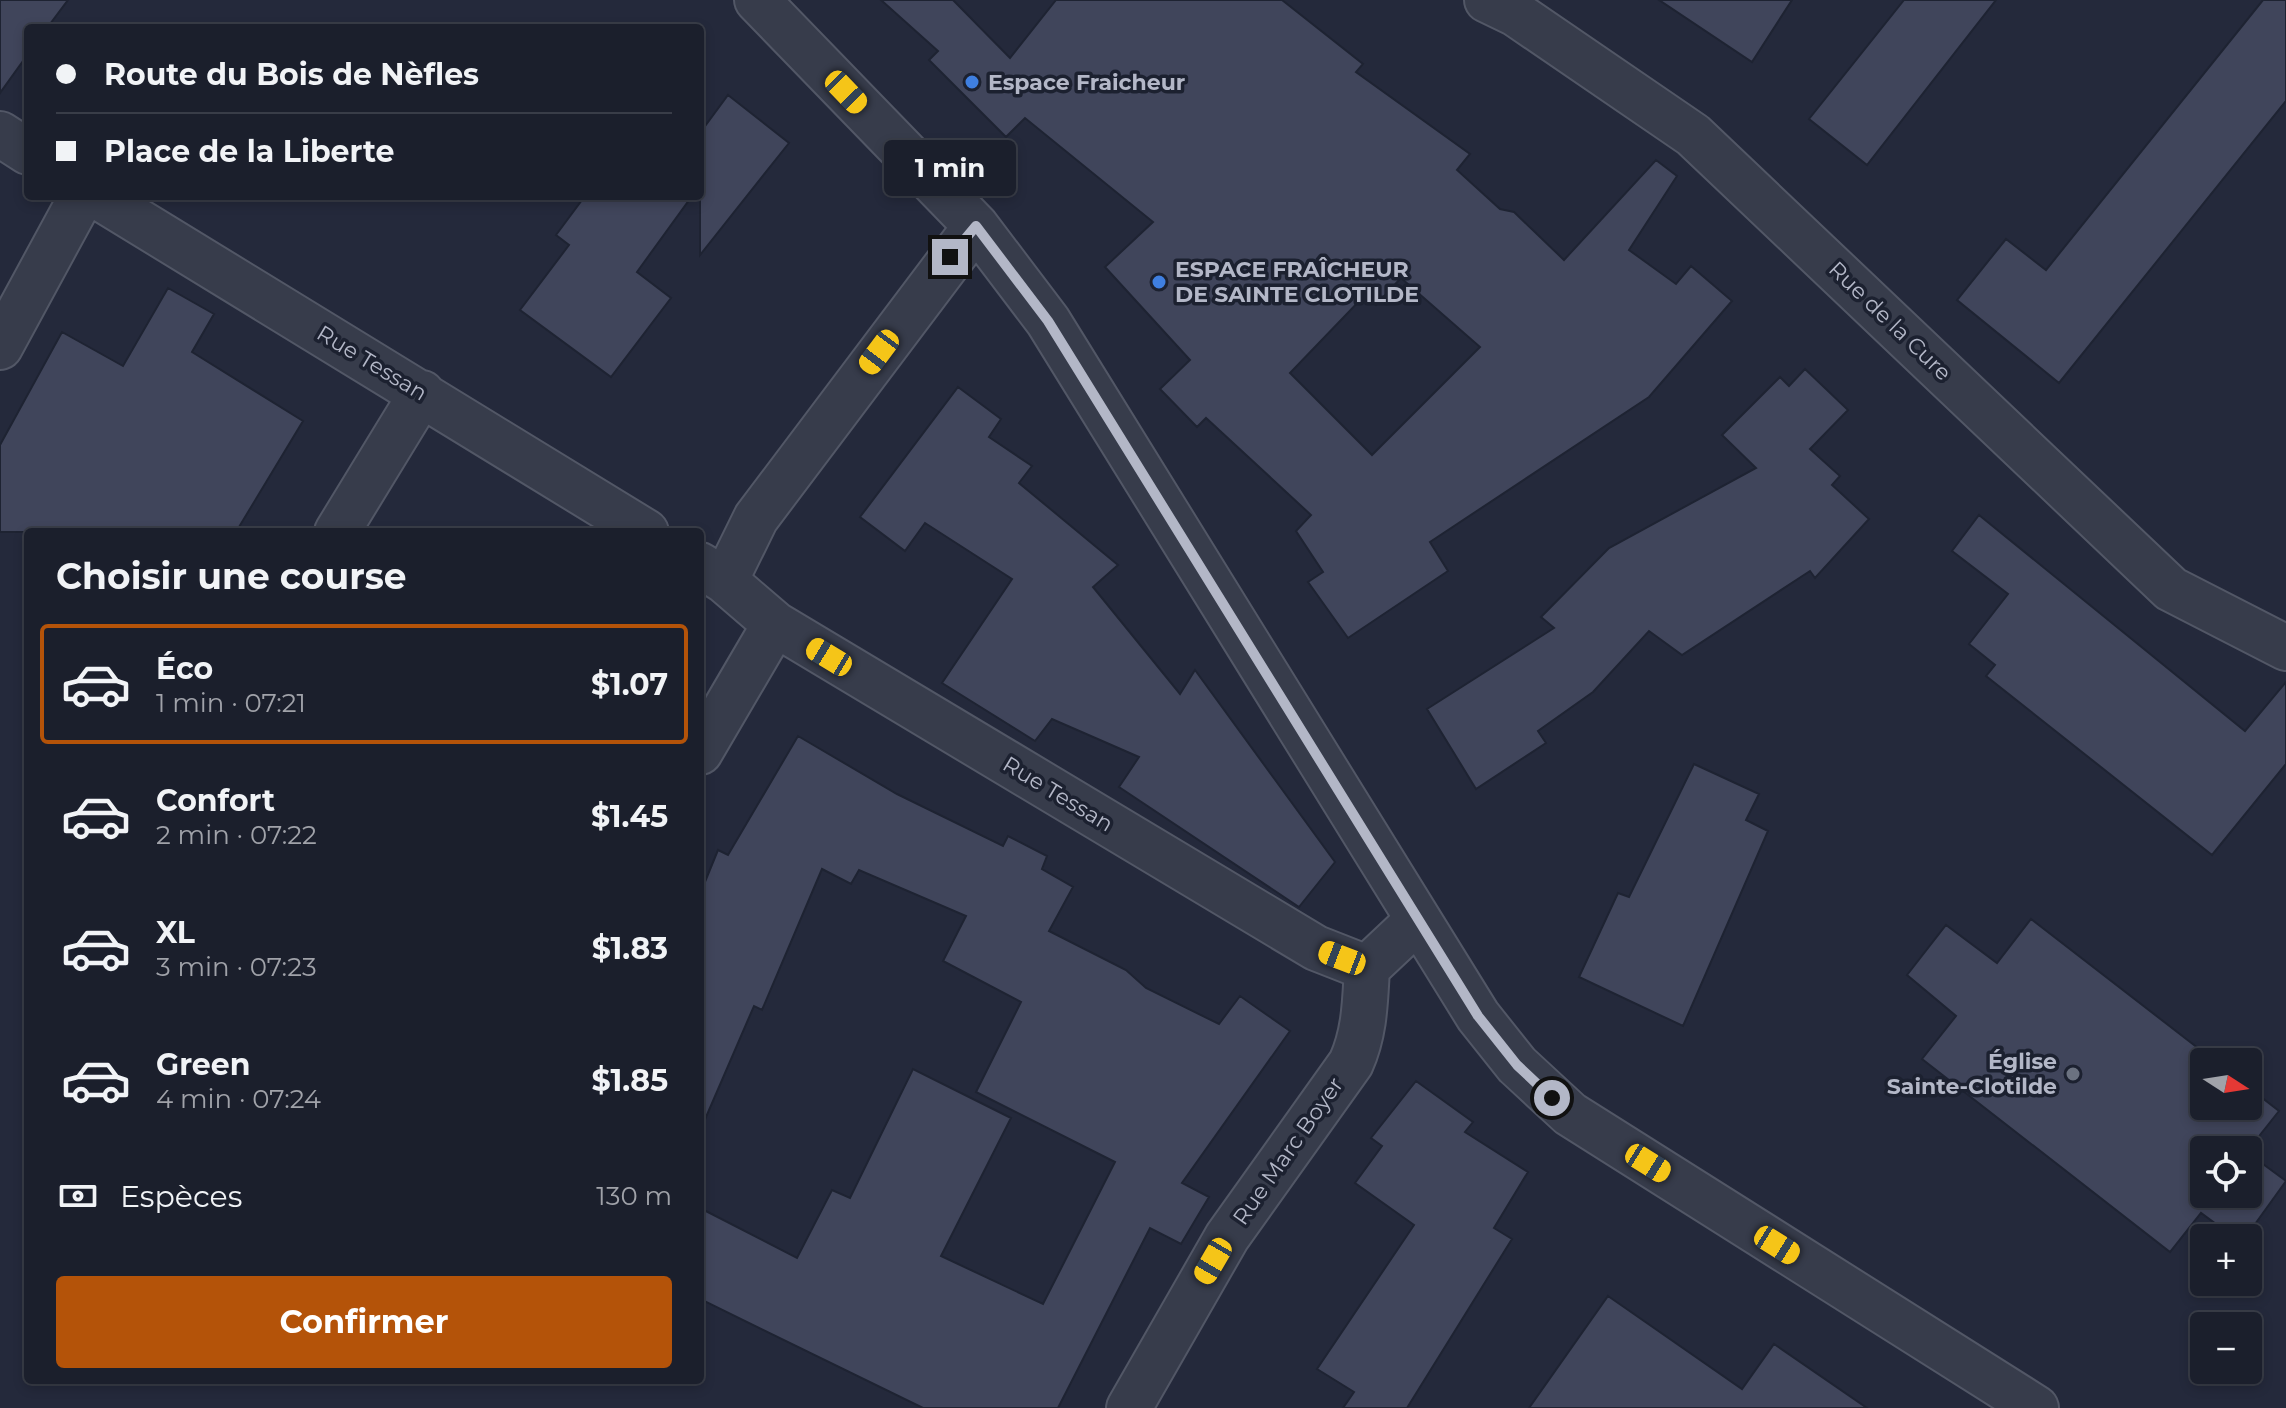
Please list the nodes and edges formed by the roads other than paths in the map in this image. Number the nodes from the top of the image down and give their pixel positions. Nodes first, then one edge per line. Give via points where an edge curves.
1 (757, 0) edge
2 (1509, 5) edge
3 (0, 134) edge
4 (24, 149) edge
5 (80, 200) edge
6 (104, 200) edge
7 (976, 226) junction
8 (0, 347) edge
9 (422, 393) junction
10 (339, 528) edge
11 (640, 528) edge
12 (712, 573) edge
13 (775, 624) junction
14 (2286, 648) edge
15 (704, 745) edge
16 (1418, 920) junction
17 (1367, 968) junction
18 (1129, 1408) edge
19 (2036, 1408) edge

1 - 7 street
2 - 14 street, Rue de la Cure via 1693,135 2171,589
3 - 4 street
5 - 8 street
6 - 9 street, Rue Tessan
7 - 12 street
7 - 16 street via 1048,321
9 - 10 street
9 - 11 street, Rue Tessan
12 - 13 street, Rue Tessan
13 - 15 street
13 - 17 street, Rue Tessan via 1316,948
16 - 17 street
16 - 19 street via 1478,1016 1517,1065 1570,1114
17 - 18 street, Rue Marc Boyer via 1362,1030 1351,1063 1227,1237

